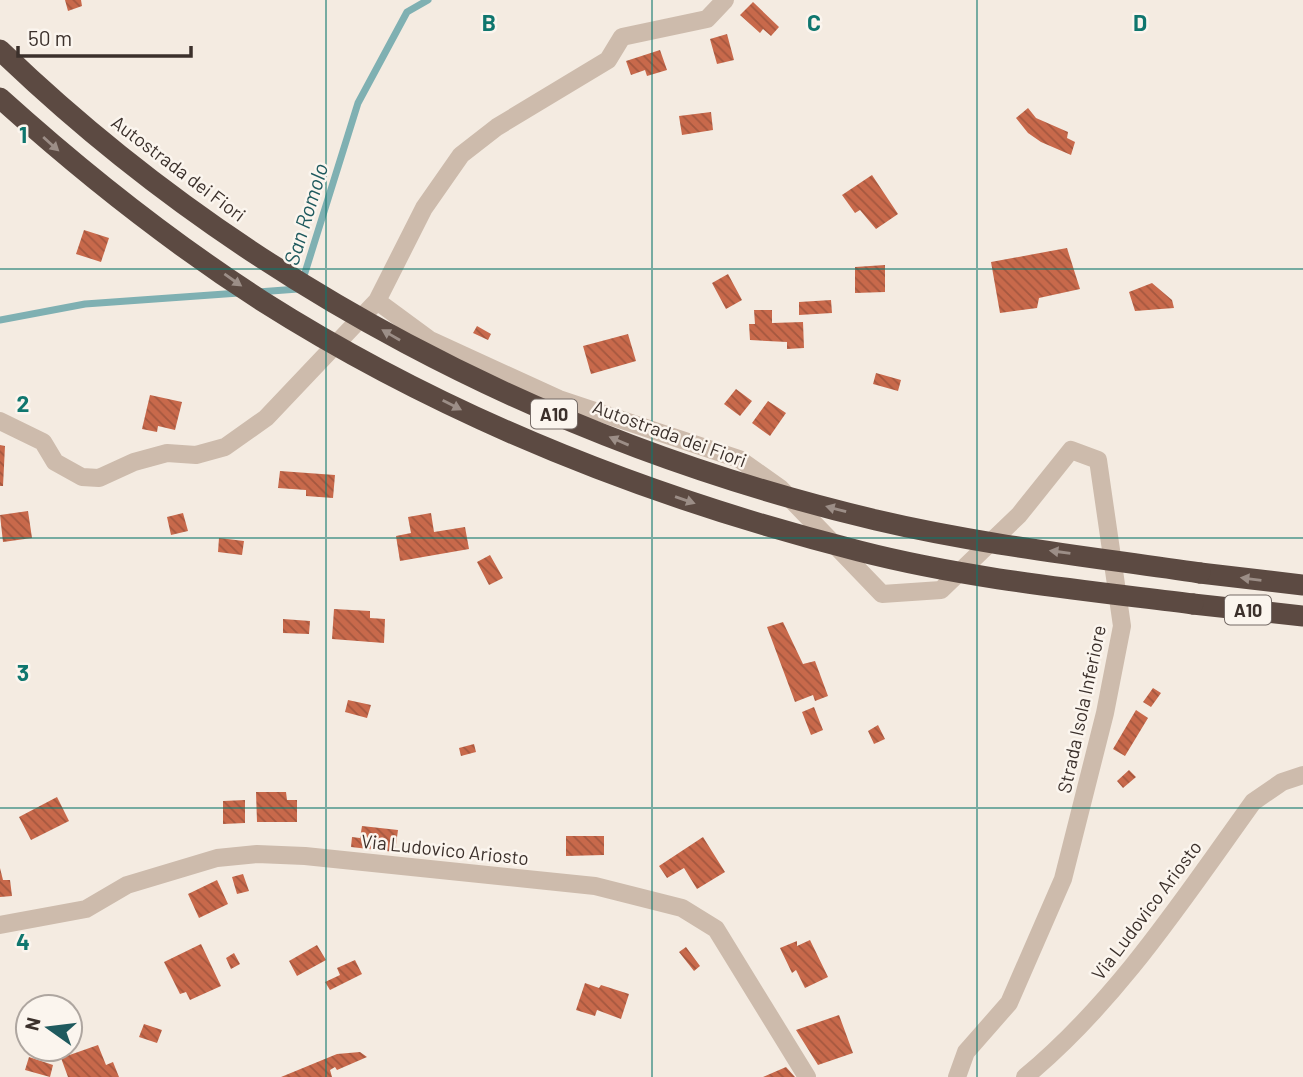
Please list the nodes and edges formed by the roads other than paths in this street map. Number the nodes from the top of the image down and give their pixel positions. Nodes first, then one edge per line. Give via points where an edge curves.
1 (725, 0) edge
2 (0, 50) edge
3 (0, 98) edge
4 (377, 300) junction
5 (0, 421) edge
6 (1303, 585) edge
7 (1303, 616) edge
8 (1303, 775) edge
9 (0, 925) edge
10 (807, 1077) edge
11 (957, 1077) edge
12 (1025, 1077) edge

1 - 4 street via 707,19 622,37 608,60 497,127 461,155 424,208
6 -> 2 highway, Autostrada dei Fiori / A10, bridge via 1021,547 878,520 763,490 632,446 500,391 395,338 253,251 157,184 47,95
3 -> 7 highway, A10, bridge via 74,163 262,301 472,415 595,468 731,516 862,552 995,577
4 - 5 street via 266,418 225,447 196,455 167,453 99,478 82,477 55,462 43,442
4 - 11 street, Strada Isola Inferiore via 430,340 559,399 739,459 780,488 882,594 941,590 1020,515 1071,450 1098,460 1122,626 1105,713 1063,879 1009,1003 966,1052
8 - 12 street, Via Ludovico Ariosto via 1282,782 1253,802 1098,1009
9 - 10 street, Via Ludovico Ariosto via 86,909 127,885 217,858 257,853 595,886 682,908 716,929

